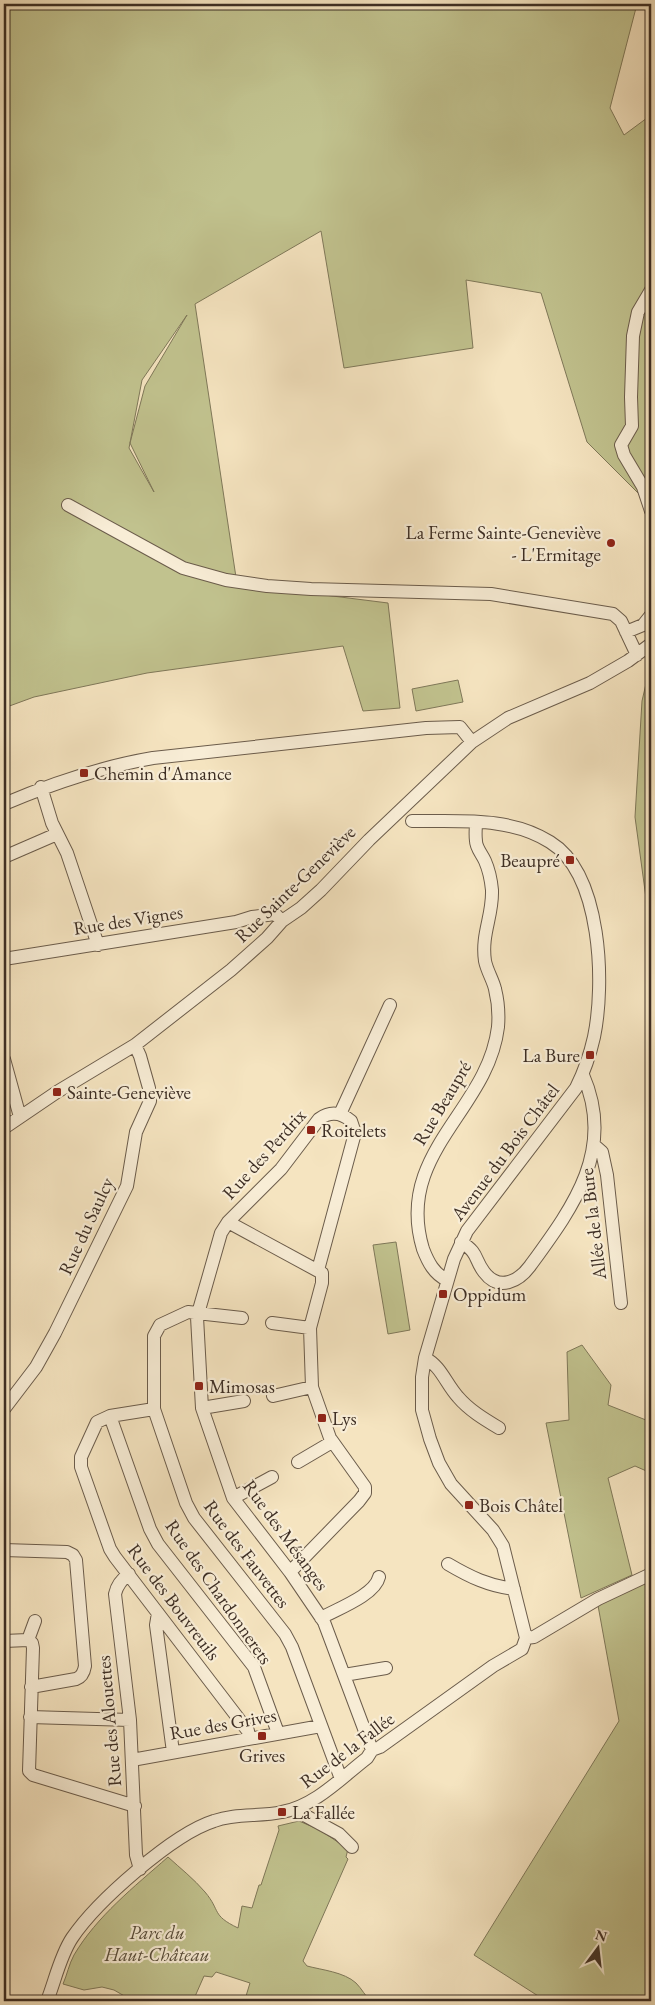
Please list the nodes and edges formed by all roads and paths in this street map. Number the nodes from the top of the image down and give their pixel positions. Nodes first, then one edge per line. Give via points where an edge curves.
1 (651, 290) edge
2 (68, 505) dead end
3 (651, 511) edge
4 (651, 615) edge
5 (626, 632) junction
6 (651, 644) edge
7 (651, 650) edge
8 (637, 654) junction
9 (472, 742) junction
10 (41, 788) junction
11 (4, 804) edge
12 (412, 821) dead end
13 (476, 822) junction
14 (57, 834) junction
15 (4, 857) edge
16 (279, 924) junction
17 (98, 945) junction
18 (4, 959) edge
19 (390, 1006) dead end
20 (135, 1045) junction
21 (4, 1060) edge
22 (582, 1075) junction
23 (340, 1114) junction
24 (20, 1117) junction
25 (4, 1128) edge
26 (594, 1145) junction
27 (228, 1222) junction
28 (461, 1242) junction
29 (318, 1270) junction
30 (447, 1280) junction
31 (621, 1304) dead end
32 (197, 1313) junction
33 (242, 1318) dead end
34 (272, 1323) dead end
35 (310, 1328) junction
36 (425, 1358) junction
37 (312, 1388) junction
38 (273, 1396) dead end
39 (244, 1401) dead end
40 (202, 1408) junction
41 (4, 1409) edge
42 (154, 1409) junction
43 (110, 1416) junction
44 (499, 1428) dead end
45 (332, 1442) junction
46 (298, 1462) dead end
47 (272, 1477) dead end
48 (233, 1498) junction
49 (4, 1550) edge
50 (448, 1564) dead end
51 (290, 1572) junction
52 (129, 1574) junction
53 (651, 1574) edge
54 (379, 1577) dead end
55 (514, 1589) junction
56 (158, 1614) junction
57 (321, 1618) junction
58 (35, 1621) dead end
59 (526, 1638) junction
60 (4, 1640) edge
61 (28, 1640) junction
62 (386, 1668) dead end
63 (344, 1675) junction
64 (31, 1687) junction
65 (30, 1716) junction
66 (130, 1720) junction
67 (321, 1726) junction
68 (278, 1733) junction
69 (249, 1738) junction
70 (372, 1750) junction
71 (173, 1752) junction
72 (132, 1760) junction
73 (341, 1779) junction
74 (135, 1806) junction
75 (299, 1807) junction
76 (352, 1846) dead end
77 (140, 1869) junction
78 (47, 2001) edge

1 - 3 street via 638,312 633,336 632,426 621,445 643,487
2 - 5 street via 183,568 226,580 311,589 506,596 613,614 619,618
4 - 5 street via 643,625
5 - 8 street
6 - 8 street
7 - 8 street
8 - 9 street, Rue Sainte-Geneviève via 590,683 508,718
9 - 10 street via 462,728 457,727 390,732 153,758 84,773
9 - 16 street, Rue Sainte-Geneviève via 368,840 321,890
10 - 11 street
10 - 14 street
12 - 13 street, Avenue du Bois Châtel
13 - 22 street, Avenue du Bois Châtel via 508,825 551,843 570,860 587,891 597,943 598,990 594,1036
13 - 30 street, Rue Beaupré via 476,841 492,889 483,945 495,990 498,1025 494,1047 481,1080 443,1136 422,1180 419,1198 421,1240 433,1270
14 - 15 street
14 - 17 street via 67,853
16 - 17 street, Rue des Vignes via 275,914
16 - 20 street, Rue Sainte-Geneviève via 231,970
17 - 18 street, Rue des Vignes
19 - 23 street
20 - 24 street, Rue Sainte-Geneviève
20 - 41 street, Rue du Saulcy via 150,1101 136,1132 127,1186 55,1333 36,1367
21 - 24 street
22 - 26 street via 591,1099
22 - 28 street, Avenue du Bois Châtel via 576,1088
23 - 27 street, Rue des Perdrix via 325,1115 319,1119 281,1169
23 - 29 street via 351,1122 355,1133
24 - 25 street, Rue Sainte-Geneviève
26 - 28 street via 574,1203 520,1278 504,1282 490,1278 473,1250
26 - 31 street, Allée de la Bure via 602,1152 607,1175
27 - 29 street
27 - 32 street, Rue des Mésanges via 221,1232
28 - 30 street, Avenue du Bois Châtel
29 - 35 street via 323,1280
30 - 36 street, Avenue du Bois Châtel
32 - 33 street
32 - 40 street, Rue des Mésanges
32 - 42 street, Rue des Fauvettes via 188,1312 156,1330
34 - 35 street
35 - 37 street
36 - 44 street via 436,1364 464,1404
36 - 55 street, Avenue du Bois Châtel via 421,1400 430,1439 447,1478 500,1541
37 - 38 street
37 - 45 street
39 - 40 street
40 - 48 street, Rue des Mésanges
42 - 43 street
42 - 67 street, Rue des Fauvettes via 186,1503 194,1518 285,1634
43 - 52 street, Rue des Bouvreuils via 97,1422 80,1462 110,1549
43 - 68 street, Rue des Chardonnerets via 150,1529 158,1544 254,1667
45 - 46 street
45 - 51 street via 364,1485 365,1493
47 - 48 street
48 - 51 street, Rue des Mésanges
49 - 64 street via 67,1552 76,1560 85,1669 76,1679
50 - 55 street via 487,1584
51 - 57 street, Rue des Mésanges
52 - 56 street, Rue des Bouvreuils
52 - 66 street, Rue des Alouettes via 115,1594
53 - 59 street, Rue de la Fallée
54 - 57 street via 372,1591
55 - 59 street, Avenue du Bois Châtel
56 - 69 street, Rue des Bouvreuils via 248,1731
56 - 71 street via 156,1625
57 - 63 street, Rue des Mésanges
58 - 61 street
59 - 70 street, Rue de la Fallée via 522,1649
60 - 61 street
61 - 64 street via 33,1648
62 - 63 street
63 - 70 street, Rue des Mésanges
64 - 65 street
65 - 66 street
65 - 74 street via 28,1766 33,1774
66 - 72 street, Rue des Alouettes
67 - 68 street, Rue des Grives
67 - 73 street, Rue des Fauvettes
68 - 69 street, Rue des Grives
69 - 71 street, Rue des Grives
70 - 73 street, Rue de la Fallée
71 - 72 street, Rue des Grives
72 - 74 street, Rue des Alouettes
73 - 75 street, Rue de la Fallée
74 - 77 street, Rue des Alouettes via 136,1855
75 - 76 street via 306,1816 339,1834
75 - 77 street, Rue de la Fallée via 215,1820 177,1839
77 - 78 street, Rue de la Fallée via 111,1894 72,1938

